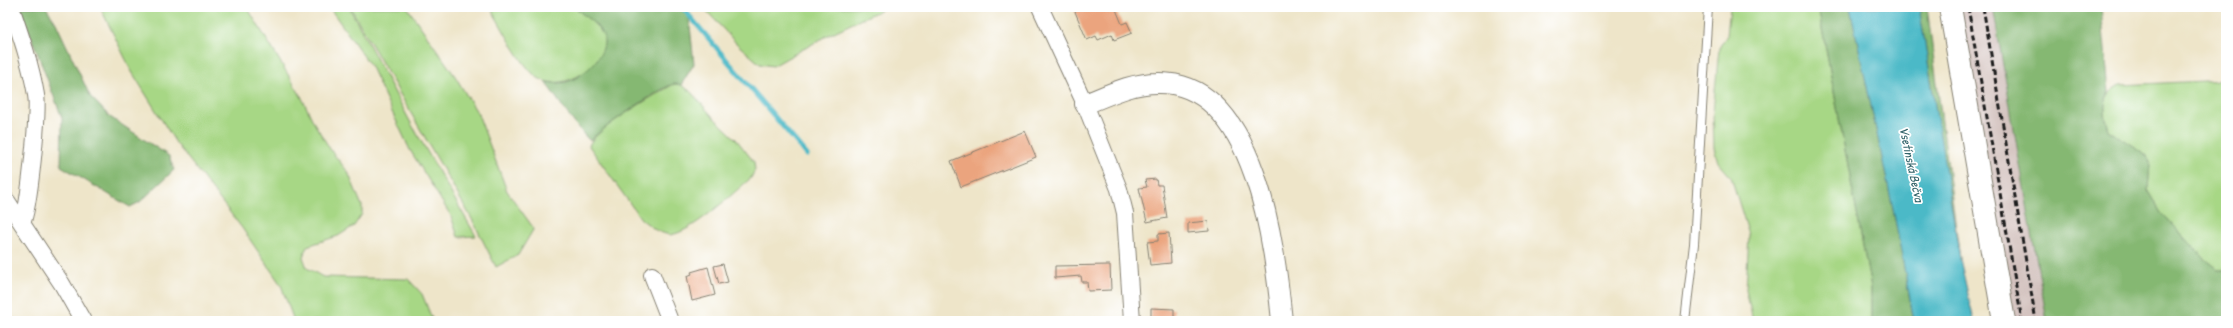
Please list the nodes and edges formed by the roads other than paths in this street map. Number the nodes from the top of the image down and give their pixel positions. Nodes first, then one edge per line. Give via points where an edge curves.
1 (11, 7) edge
2 (1040, 7) edge
3 (1708, 7) edge
4 (1950, 7) edge
5 (1085, 104) junction
6 (7, 201) edge
7 (22, 223) junction
8 (652, 275) dead end
9 (83, 321) edge
10 (670, 321) edge
11 (1132, 321) edge
12 (1282, 321) edge
13 (1685, 321) edge
14 (2004, 321) edge

1 - 7 street via 24,44 37,97 29,201
2 - 5 street
3 - 13 lane via 1695,228
4 - 14 main road
5 - 11 street via 1109,162 1124,213
5 - 12 street via 1132,87 1158,82 1194,92 1222,114 1248,156 1264,206 1272,244
6 - 7 street
7 - 9 street
8 - 10 street

